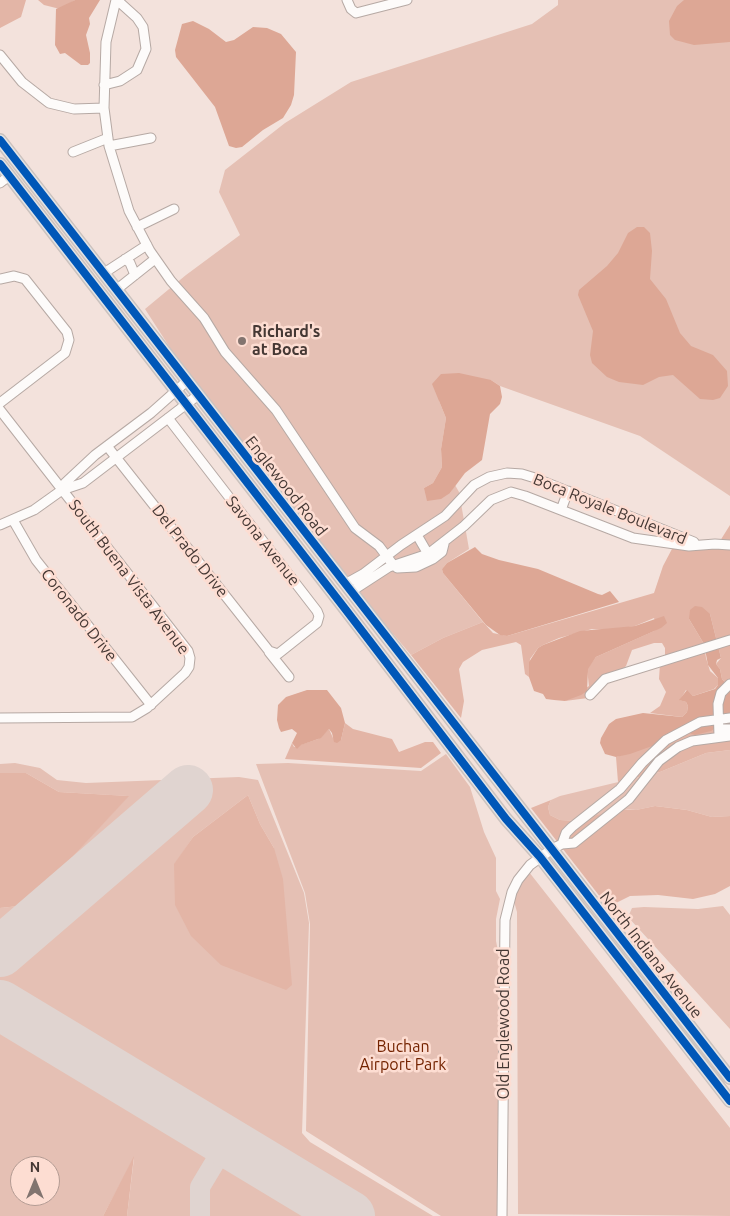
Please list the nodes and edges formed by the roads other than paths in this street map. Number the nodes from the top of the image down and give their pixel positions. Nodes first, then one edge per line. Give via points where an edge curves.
1 (117, 0) edge
2 (348, 0) edge
3 (406, 0) edge
4 (0, 55) edge
5 (104, 85) junction
6 (104, 108) junction
7 (151, 138) dead end
8 (0, 140) edge
9 (108, 142) junction
10 (73, 152) dead end
11 (0, 164) edge
12 (5, 180) edge
13 (174, 209) dead end
14 (137, 227) junction
15 (146, 245) junction
16 (125, 259) junction
17 (155, 259) junction
18 (136, 274) junction
19 (0, 279) edge
20 (110, 282) junction
21 (99, 291) junction
22 (187, 381) junction
23 (176, 391) junction
24 (198, 396) junction
25 (0, 403) edge
26 (187, 405) junction
27 (0, 410) edge
28 (168, 418) junction
29 (107, 446) junction
30 (117, 456) junction
31 (62, 490) junction
32 (568, 491) junction
33 (561, 510) junction
34 (13, 520) junction
35 (0, 525) edge
36 (416, 535) junction
37 (290, 538) junction
38 (445, 542) junction
39 (702, 544) junction
40 (730, 545) edge
41 (428, 554) junction
42 (387, 556) junction
43 (392, 566) junction
44 (349, 588) junction
45 (730, 640) edge
46 (271, 653) junction
47 (289, 676) dead end
48 (730, 684) edge
49 (590, 694) dead end
50 (151, 705) junction
51 (0, 718) edge
52 (730, 718) edge
53 (718, 719) junction
54 (730, 729) edge
55 (719, 732) junction
56 (730, 736) edge
57 (557, 847) junction
58 (540, 858) junction
59 (730, 1078) edge
60 (730, 1100) edge
61 (502, 1216) edge

1 - 5 street via 106,42
1 - 5 street via 143,26 146,49 137,70 120,81
2 - 3 street via 356,13
4 - 6 street via 22,82 49,103 74,109
5 - 6 street
6 - 9 street
7 - 9 street
8 - 20 main road, Englewood Road
9 - 10 street
9 - 14 street via 120,186
11 - 12 main road, Englewood Road
12 - 21 main road, Englewood Road
13 - 14 street
14 - 15 street
15 - 16 street
15 - 17 street
16 - 18 street
16 - 20 street
17 - 18 street
17 - 42 street via 204,318 225,352 276,410 355,528 371,538
18 - 20 street
19 - 25 street via 14,276 25,279 67,332 69,340 63,354
20 - 21 main road
20 - 22 main road, Englewood Road
21 - 23 main road, Englewood Road
22 - 23 street
22 - 24 main road, Englewood Road
23 - 26 main road, Englewood Road
23 - 29 street
24 - 26 street
24 - 44 main road, Englewood Road
26 - 28 street
26 - 37 main road, Englewood Road
27 - 31 street, South Buena Vista Avenue
28 - 30 street
28 - 46 street, Savona Avenue via 320,616 317,623 280,653
29 - 30 street, Del Prado Drive
29 - 31 street via 65,483
30 - 31 street via 83,483
30 - 46 street, Del Prado Drive
31 - 34 street via 43,505
31 - 50 street, South Buena Vista Avenue via 189,653 187,670
32 - 33 street
32 - 36 street, Boca Royale Boulevard via 522,474 489,477 474,485 445,516
32 - 39 street, Boca Royale Boulevard
33 - 38 street, Boca Royale Boulevard via 511,492 503,494 491,500
33 - 39 street, Boca Royale Boulevard via 634,538 689,546
34 - 35 street
34 - 50 street, Coronado Drive via 36,560
36 - 41 street
36 - 42 street, Boca Royale Boulevard
37 - 44 main road via 302,543 340,591
37 - 58 main road, Englewood Road via 506,819
38 - 41 street, Boca Royale Boulevard
38 - 43 street via 442,552 416,567
39 - 40 street, Boca Royale Boulevard
41 - 43 street, Boca Royale Boulevard
42 - 43 street
42 - 44 street, Boca Royale Boulevard
43 - 44 street, Boca Royale Boulevard
44 - 57 main road, Englewood Road
45 - 49 street via 605,679
46 - 47 street, Del Prado Drive
48 - 53 street via 721,693
50 - 51 street, South Buena Vista Avenue via 140,714 126,718
52 - 53 street
53 - 55 street
53 - 57 street via 700,722 666,740 620,789 572,827
54 - 55 street
55 - 56 street
55 - 57 street via 678,747 659,761 629,798 574,844
57 - 58 street, Old Englewood Road
57 - 59 main road, North Indiana Avenue
58 - 60 main road, North Indiana Avenue
58 - 61 street, Old Englewood Road via 518,880 505,913

